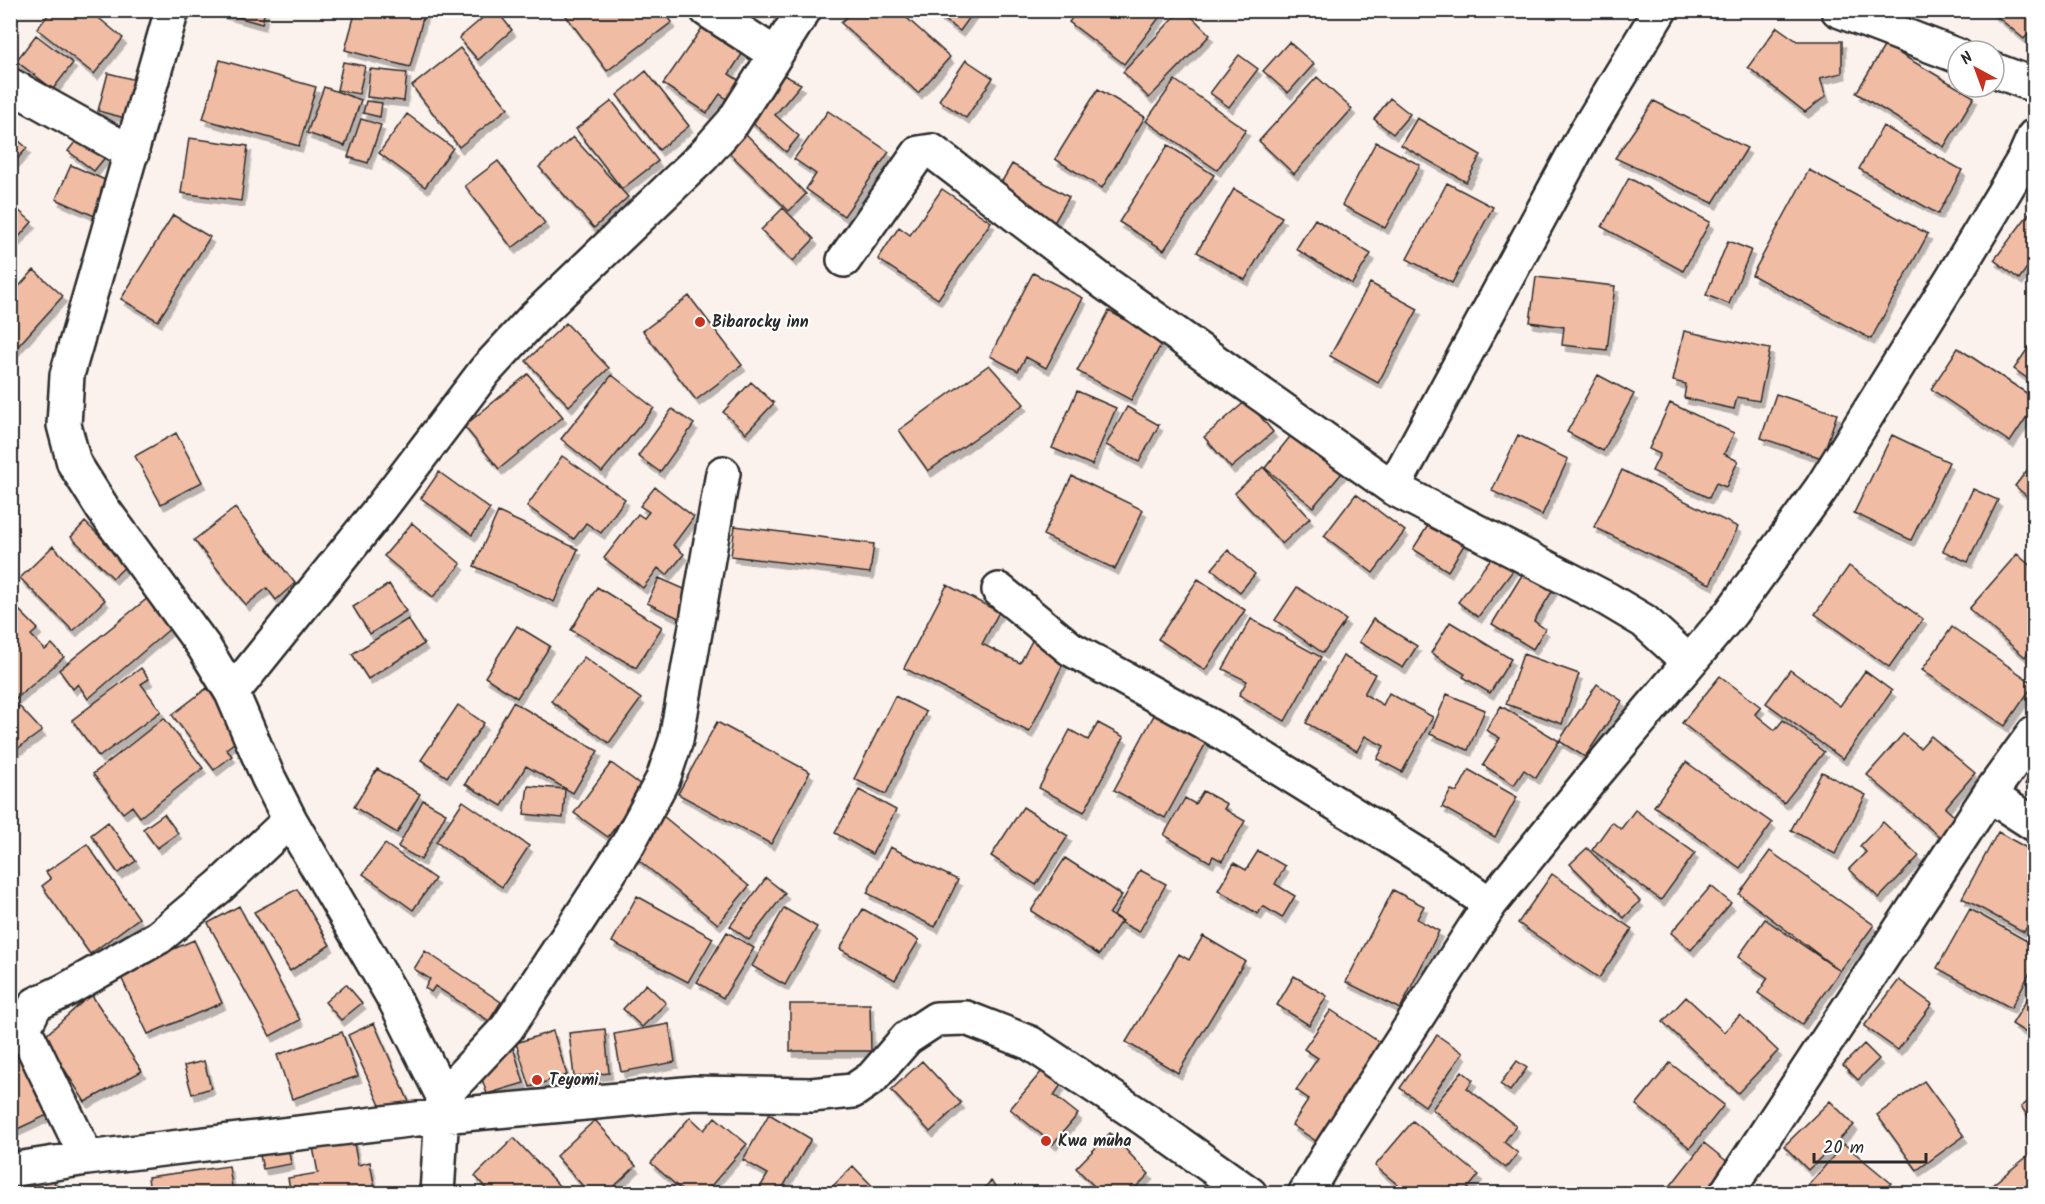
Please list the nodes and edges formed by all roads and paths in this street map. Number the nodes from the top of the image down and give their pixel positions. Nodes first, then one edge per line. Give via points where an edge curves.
1 (172, 10) edge
2 (707, 10) edge
3 (804, 10) edge
4 (1660, 10) edge
5 (1838, 10) edge
6 (1946, 51) edge
7 (775, 54) junction
8 (2006, 74) edge
9 (10, 85) edge
10 (2034, 85) edge
11 (132, 153) junction
12 (2031, 154) edge
13 (844, 260) dead end
14 (723, 473) dead end
15 (1393, 489) junction
16 (999, 590) dead end
17 (1689, 662) junction
18 (232, 693) junction
19 (2034, 733) edge
20 (1989, 795) junction
21 (290, 820) junction
22 (2034, 824) edge
23 (1490, 904) junction
24 (443, 1106) junction
25 (87, 1158) junction
26 (10, 1170) edge
27 (437, 1194) edge
28 (1250, 1194) edge
29 (1305, 1194) edge
30 (1726, 1194) edge

1 - 11 street
2 - 7 street
3 - 7 street
4 - 15 street via 1583,137
5 - 6 street
7 - 18 street via 733,122 703,156 533,319 486,371
8 - 10 street
9 - 11 street
11 - 18 street via 67,375 64,425 74,463
12 - 17 street via 1821,489 1731,613
13 - 15 street via 919,153 932,151 1102,281
14 - 24 street via 676,740 663,779 628,844 507,1028
15 - 17 street via 1607,599 1644,621
16 - 23 street via 1071,649 1213,727
17 - 23 street
18 - 21 street
19 - 20 street
20 - 22 street
20 - 30 street
21 - 24 street via 396,1002
21 - 25 street via 159,937 36,1004 24,1028
23 - 29 street
24 - 25 street
24 - 27 street
24 - 28 street via 695,1093 811,1095 853,1091 872,1077 907,1038 936,1019 966,1018 1030,1043
25 - 26 street

